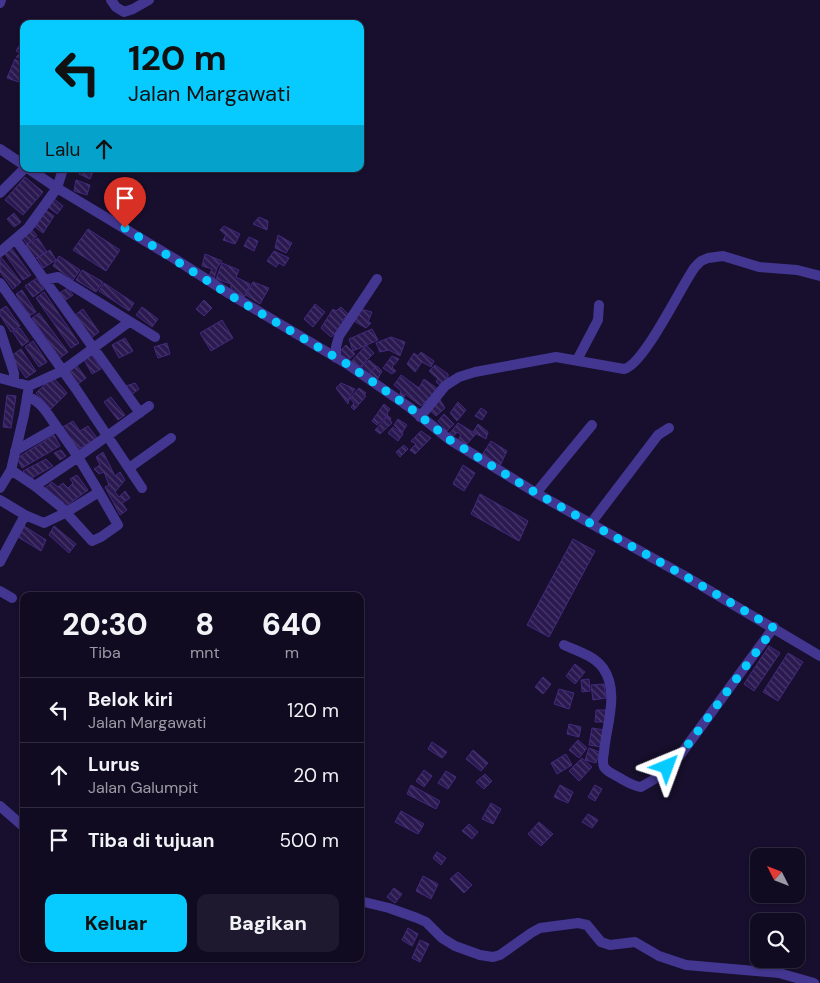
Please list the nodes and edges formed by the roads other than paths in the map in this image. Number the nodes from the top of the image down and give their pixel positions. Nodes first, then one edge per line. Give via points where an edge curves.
1 (111, 0) edge
2 (149, 0) edge
3 (0, 149) edge
4 (20, 164) edge
5 (20, 171) edge
6 (33, 172) edge
7 (62, 172) edge
8 (57, 188) junction
9 (0, 193) edge
10 (16, 240) junction
11 (0, 252) edge
12 (820, 276) edge
13 (377, 279) dead end
14 (44, 280) junction
15 (0, 283) edge
16 (598, 305) dead end
17 (129, 322) junction
18 (0, 330) edge
19 (155, 337) dead end
20 (93, 348) junction
21 (336, 358) junction
22 (577, 360) junction
23 (62, 371) junction
24 (0, 378) edge
25 (14, 382) junction
26 (28, 391) junction
27 (149, 406) dead end
28 (140, 413) junction
29 (420, 416) junction
30 (592, 425) dead end
31 (57, 427) junction
32 (669, 428) dead end
33 (107, 438) junction
34 (172, 438) dead end
35 (16, 451) junction
36 (78, 457) junction
37 (129, 468) junction
38 (11, 470) junction
39 (35, 486) junction
40 (0, 488) edge
41 (142, 488) dead end
42 (99, 492) junction
43 (536, 493) junction
44 (0, 500) edge
45 (65, 513) junction
46 (25, 515) junction
47 (591, 523) junction
48 (0, 562) edge
49 (0, 591) edge
50 (12, 598) dead end
51 (774, 628) junction
52 (564, 645) dead end
53 (820, 656) edge
54 (0, 806) edge
55 (20, 825) edge
56 (364, 902) edge
57 (814, 983) edge

1 - 2 street via 124,12
3 - 4 street
5 - 9 street
6 - 8 street
7 - 8 street
8 - 10 street
8 - 21 street
10 - 11 street
10 - 14 street
12 - 22 street via 798,270 759,267 724,256 708,258 695,267 644,351 630,367 624,369
13 - 21 street via 339,336
14 - 17 street via 58,277
14 - 20 street
15 - 23 street
16 - 22 street via 598,320
17 - 19 street
17 - 20 street
18 - 25 street
20 - 23 street
20 - 28 street
21 - 29 street
22 - 29 street via 556,357 459,377 446,386
23 - 26 street
23 - 33 street
24 - 25 street
25 - 26 street
26 - 31 street
26 - 35 street
27 - 28 street
28 - 33 street
29 - 43 street via 450,440
30 - 43 street
31 - 35 street
31 - 36 street
32 - 47 street via 658,435
33 - 36 street
33 - 37 street
34 - 37 street
35 - 38 street
36 - 39 street
36 - 42 street
37 - 41 street
38 - 39 street
38 - 40 street
39 - 45 street
42 - 45 street
42 - 45 street via 118,523 108,533 90,540
43 - 47 street
44 - 46 street
45 - 46 street via 44,523
46 - 48 street
47 - 51 street
49 - 50 street
51 - 52 street via 681,754 641,787 618,777 604,766 611,707 607,675 585,653
51 - 53 street
54 - 55 street
56 - 57 street via 426,922 454,946 480,955 500,955 540,928 578,923 587,925 601,942 610,945 635,942 659,956 686,965 778,973

